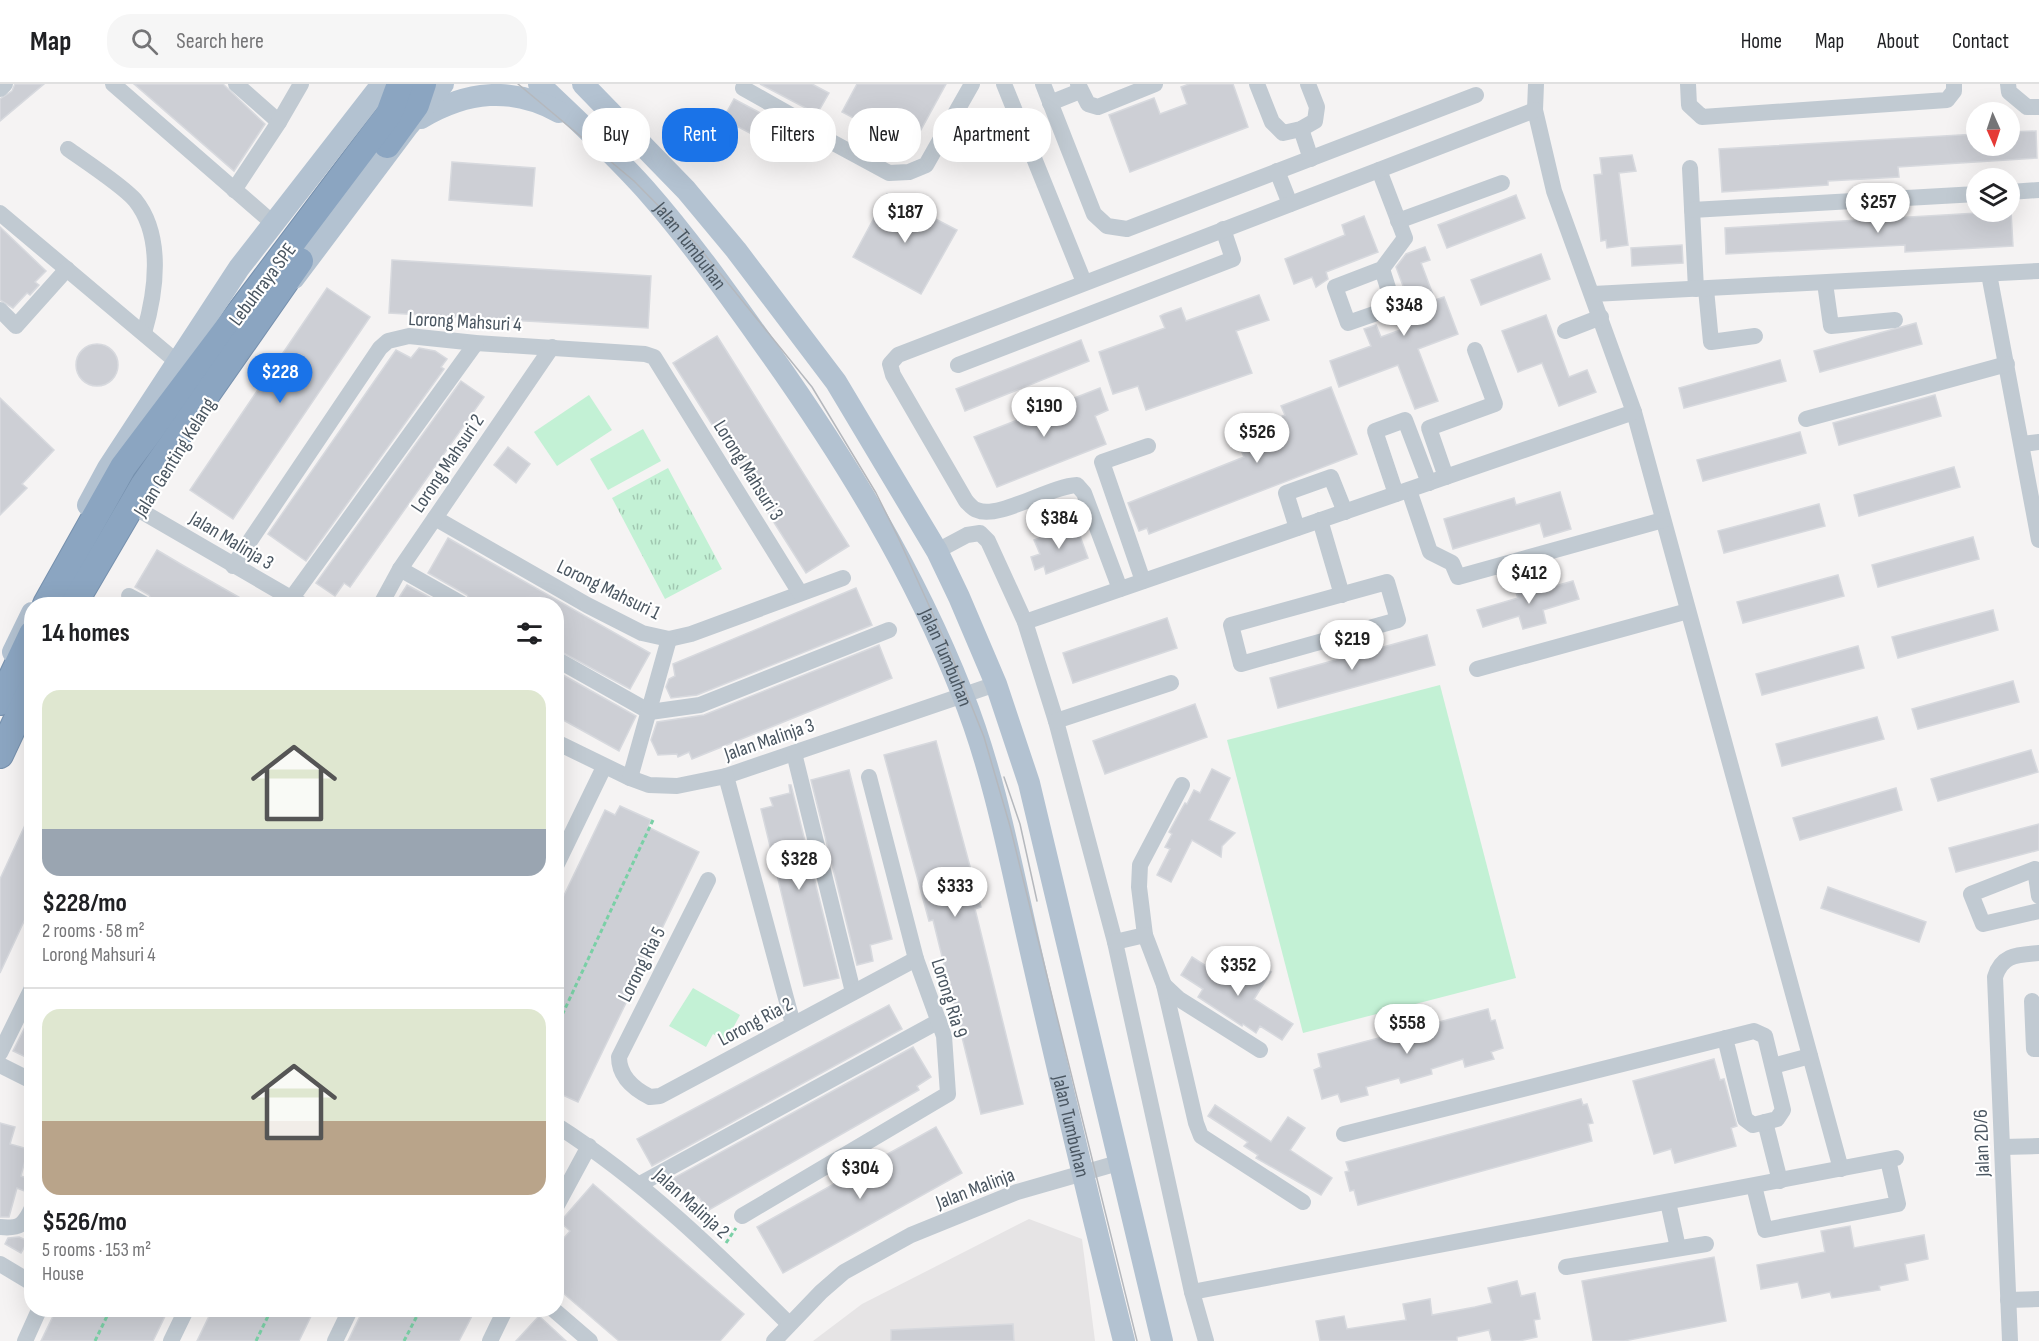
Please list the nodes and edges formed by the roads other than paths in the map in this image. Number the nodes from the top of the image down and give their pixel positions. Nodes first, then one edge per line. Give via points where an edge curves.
1 (5, 84) edge
2 (113, 84) edge
3 (236, 84) edge
4 (301, 84) edge
5 (400, 84) edge
6 (423, 84) edge
7 (444, 84) edge
8 (539, 84) edge
9 (972, 84) edge
10 (1004, 84) edge
11 (1043, 84) edge
12 (1155, 84) edge
13 (1257, 84) edge
14 (1308, 84) edge
15 (1536, 84) edge
16 (1688, 84) edge
17 (1954, 84) edge
18 (2008, 84) edge
19 (588, 87) edge
20 (743, 88) dead end
21 (1079, 88) edge
22 (0, 89) edge
23 (376, 89) edge
24 (1476, 95) dead end
25 (1050, 103) junction
26 (2033, 107) edge
27 (1535, 110) junction
28 (279, 122) junction
29 (582, 123) joint
30 (408, 126) junction
31 (1301, 129) junction
32 (69, 149) dead end
33 (1311, 159) junction
34 (619, 162) edge
35 (1689, 168) dead end
36 (1379, 170) junction
37 (1277, 171) junction
38 (1502, 183) dead end
39 (234, 190) junction
40 (2039, 190) edge
41 (2020, 191) edge
42 (1966, 195) edge
43 (1290, 204) junction
44 (1692, 210) junction
45 (0, 213) edge
46 (1398, 221) junction
47 (274, 224) junction
48 (1223, 229) junction
49 (67, 269) junction
50 (1382, 269) dead end
51 (2039, 271) edge
52 (1989, 274) junction
53 (1084, 282) junction
54 (1825, 283) junction
55 (1701, 289) junction
56 (1593, 294) junction
57 (0, 310) edge
58 (1601, 317) junction
59 (1895, 320) dead end
60 (1565, 331) dead end
61 (144, 333) junction
62 (1755, 336) dead end
63 (476, 343) junction
64 (552, 346) junction
65 (1475, 350) dead end
66 (177, 362) junction
67 (2007, 364) junction
68 (958, 365) dead end
69 (662, 368) joint
70 (1634, 412) junction
71 (1806, 419) dead end
72 (2031, 443) edge
73 (1148, 446) dead end
74 (1446, 477) junction
75 (1430, 483) junction
76 (900, 490) junction
77 (1402, 492) junction
78 (141, 511) junction
79 (1345, 512) junction
80 (435, 518) junction
81 (1320, 520) junction
82 (1663, 520) junction
83 (882, 525) junction
84 (1297, 528) junction
85 (2039, 540) edge
86 (941, 559) junction
87 (232, 566) junction
88 (400, 569) junction
89 (843, 578) dead end
90 (1143, 581) junction
91 (1120, 589) junction
92 (800, 593) junction
93 (1342, 595) junction
94 (40, 597) edge
95 (49, 597) edge
96 (78, 597) edge
97 (88, 597) edge
98 (287, 597) edge
99 (299, 597) edge
100 (385, 597) edge
101 (450, 597) edge
102 (923, 606) junction
103 (1688, 611) junction
104 (1025, 622) junction
105 (24, 630) edge
106 (889, 630) dead end
107 (669, 639) junction
108 (24, 651) edge
109 (564, 664) edge
110 (1477, 669) dead end
111 (0, 680) edge
112 (1171, 682) dead end
113 (996, 684) junction
114 (963, 694) junction
115 (0, 702) edge
116 (24, 704) edge
117 (1004, 710) junction
118 (650, 712) junction
119 (1056, 721) junction
120 (24, 723) edge
121 (564, 746) edge
122 (980, 748) junction
123 (794, 753) junction
124 (0, 755) edge
125 (604, 767) junction
126 (0, 770) edge
127 (726, 776) junction
128 (868, 777) dead end
129 (630, 778) junction
130 (1182, 784) dead end
131 (564, 850) edge
132 (708, 880) dead end
133 (2039, 896) edge
134 (2039, 911) edge
135 (1146, 935) junction
136 (1115, 942) junction
137 (2039, 953) edge
138 (916, 959) junction
139 (1164, 985) junction
140 (853, 992) junction
141 (2032, 1001) dead end
142 (24, 1004) edge
143 (939, 1021) junction
144 (793, 1024) junction
145 (1725, 1038) junction
146 (2039, 1049) edge
147 (1260, 1050) dead end
148 (0, 1053) edge
149 (1810, 1056) junction
150 (0, 1065) edge
151 (1773, 1066) junction
152 (619, 1070) joint
153 (24, 1077) edge
154 (1106, 1108) junction
155 (1068, 1117) junction
156 (1765, 1122) junction
157 (564, 1130) edge
158 (1344, 1134) dead end
159 (589, 1146) junction
160 (2039, 1146) edge
161 (2003, 1148) junction
162 (1118, 1162) junction
163 (1841, 1169) junction
164 (1082, 1174) junction
165 (1780, 1181) junction
166 (640, 1184) junction
167 (1754, 1186) junction
168 (564, 1192) edge
169 (1303, 1202) dead end
170 (1668, 1202) junction
171 (742, 1216) road end
172 (24, 1224) edge
173 (0, 1227) edge
174 (1137, 1236) junction
175 (1099, 1242) junction
176 (1706, 1244) dead end
177 (1678, 1248) junction
178 (0, 1264) edge
179 (1566, 1267) dead end
180 (24, 1278) edge
181 (1192, 1292) junction
182 (2039, 1299) edge
183 (2008, 1300) junction
184 (36, 1317) edge
185 (183, 1317) edge
186 (347, 1317) edge
187 (502, 1317) edge
188 (562, 1317) edge
189 (789, 1324) junction
190 (25, 1341) edge
191 (171, 1341) edge
192 (335, 1341) edge
193 (490, 1341) edge
194 (590, 1341) edge
195 (774, 1341) edge
196 (1124, 1341) edge
197 (1162, 1341) edge
198 (1206, 1341) edge
199 (2010, 1341) edge

1 - 22 street
2 - 39 street
3 - 28 street
4 - 28 street
5 - 95 highway, Lebuhraya SPE via 383,123 123,467
6 - 96 highway, Lebuhraya SPE via 416,105 314,242 143,486
7 - 30 main road, Jalan Genting Kelang
8 - 29 main road, Jalan Tumbuhan
9 - 20 street via 926,165 909,172 889,172
10 - 53 street
11 - 25 street
12 - 21 street via 1098,107 1088,104
13 - 31 street via 1272,122 1283,133
14 - 31 street via 1317,107 1315,121
15 - 27 street
16 - 17 street via 1689,105 1702,117 1947,100
18 - 26 street via 2009,92
19 - 76 main road, Jalan Tumbuhan via 686,190 743,260 836,382
21 - 25 street
23 - 47 main road
24 - 33 street
25 - 37 street via 1094,214 1107,226 1127,229
27 - 36 street
27 - 56 street via 1554,191
28 - 39 street
29 - 30 main road via 525,97 498,93 462,99
30 - 78 main road, Jalan Genting Kelang via 225,375
31 - 33 street
32 - 61 street via 134,200 153,235 153,302
33 - 37 street
34 - 83 main road, Jalan Tumbuhan via 728,295 805,403
35 - 44 street
36 - 43 street
36 - 46 street
37 - 43 street
38 - 46 street
39 - 47 street
40 - 41 street
42 - 44 street
43 - 48 street
44 - 55 street
45 - 49 street
46 - 50 street via 1405,238
47 - 66 main road via 239,268
48 - 53 street
48 - 68 street via 1233,259
49 - 57 street via 16,326
49 - 61 street
51 - 52 street
52 - 54 street
52 - 67 street
53 - 91 street via 898,355 891,364 893,375 966,501 977,510 992,512 1077,485 1084,493
54 - 55 street
54 - 59 street via 1831,326
55 - 56 street
55 - 62 street via 1711,342
56 - 58 street
58 - 60 street
58 - 70 street
61 - 66 street
63 - 64 street, Lorong Mahsuri 4
63 - 87 street, Lorong Mahsuri 4 via 409,336 388,341 380,348
63 - 99 street
64 - 69 street, Lorong Mahsuri 4 via 645,354 654,357
64 - 80 street, Lorong Mahsuri 2
65 - 74 street via 1495,404 1429,428
66 - 94 main road via 108,468
67 - 71 street
67 - 72 street
69 - 92 street, Lorong Mahsuri 3
70 - 74 street
70 - 82 street
72 - 85 street
73 - 90 street via 1102,462
74 - 75 street
75 - 77 street
75 - 77 street via 1405,420 1374,431
76 - 83 main road via 883,487 878,491 876,496 884,515
76 - 86 main road, Jalan Tumbuhan
77 - 79 street
77 - 82 street via 1430,552 1452,563 1458,578
78 - 87 street, Jalan Malinja 3
78 - 97 main road, Jalan Genting Kelang
79 - 81 street
79 - 84 street via 1331,477 1286,493
80 - 88 street, Lorong Mahsuri 2
80 - 107 street, Lorong Mahsuri 1 via 587,606 642,633
81 - 84 street
81 - 93 street
82 - 103 street
83 - 102 main road, Jalan Tumbuhan
84 - 90 street
86 - 102 main road via 950,606 945,610
86 - 104 street via 968,535 980,534 988,541
86 - 113 main road, Jalan Tumbuhan
87 - 98 street, Jalan Malinja 3
88 - 100 street, Lorong Mahsuri 2
88 - 101 street
89 - 92 street, Lorong Mahsuri 1
90 - 91 street
91 - 104 street
92 - 107 street, Lorong Mahsuri 1
93 - 93 street via 1387,582 1398,620 1241,664 1231,626
102 - 114 main road, Jalan Tumbuhan
103 - 110 street
103 - 149 street
104 - 119 street
105 - 111 main road
106 - 118 street via 700,705
107 - 118 street
108 - 115 highway
109 - 118 street
112 - 119 street
113 - 114 street, Jalan Malinja 3
113 - 117 main road, Jalan Tumbuhan
114 - 122 main road, Jalan Tumbuhan
114 - 123 street, Jalan Malinja 3
116 - 124 highway
117 - 122 main road via 990,705 982,708 978,716
117 - 154 main road, Jalan Tumbuhan via 1029,783
118 - 129 street
119 - 136 street
120 - 126 main road
121 - 125 street, Jalan Malinja 3
122 - 155 main road, Jalan Tumbuhan via 997,806
123 - 127 street, Jalan Malinja 3
123 - 140 street
125 - 129 street, Jalan Malinja 3
125 - 131 street
127 - 129 street, Jalan Malinja 3 via 667,787
127 - 144 street
128 - 138 street, Lorong Ria 9
130 - 135 street via 1140,865
132 - 152 street, Lorong Ria 5 via 619,1057
133 - 134 street via 2035,869 1971,894 1983,924
135 - 136 street
135 - 139 street
136 - 181 street
137 - 161 street, Jalan 2D/6 via 2017,955 2001,962 1995,977
138 - 140 street, Lorong Ria 2
138 - 143 street, Lorong Ria 9
139 - 147 street via 1179,999
139 - 169 street via 1201,1136
140 - 144 street, Lorong Ria 2
141 - 146 street via 2034,1049
142 - 148 street
143 - 166 street
143 - 171 street, Lorong Ria 9 via 944,1036 948,1094
144 - 152 street, Lorong Ria 2 via 657,1097 647,1096
145 - 151 street via 1754,1031 1765,1036
145 - 156 street via 1745,1119 1753,1125
145 - 158 street
149 - 151 street
149 - 163 street
150 - 153 street
151 - 156 street via 1783,1110 1777,1119
154 - 155 main road via 1099,1130 1088,1134
154 - 162 main road, Jalan Tumbuhan
155 - 164 main road, Jalan Tumbuhan
156 - 165 street
157 - 159 street, Jalan Malinja 2
159 - 166 street, Jalan Malinja 2
159 - 168 street
160 - 161 street
161 - 183 street, Jalan 2D/6
162 - 164 street, Jalan Malinja
162 - 174 main road, Jalan Tumbuhan
163 - 165 street
163 - 167 street via 1892,1159 1898,1204 1765,1230
164 - 175 main road, Jalan Tumbuhan
164 - 189 street, Jalan Malinja via 1017,1192 911,1235 844,1272
165 - 167 street
166 - 189 street, Jalan Malinja 2
167 - 170 street
170 - 177 street
170 - 181 street
172 - 173 street
174 - 175 main road via 1123,1211 1114,1207 1104,1209 1098,1217
174 - 197 main road, Jalan Tumbuhan
175 - 196 main road, Jalan Tumbuhan
176 - 177 street
177 - 179 street
178 - 180 street
181 - 198 street
182 - 183 street
183 - 199 street, Jalan 2D/6
184 - 190 street
185 - 191 street
186 - 192 street
187 - 193 street
188 - 194 street
189 - 195 street, Jalan Malinja

